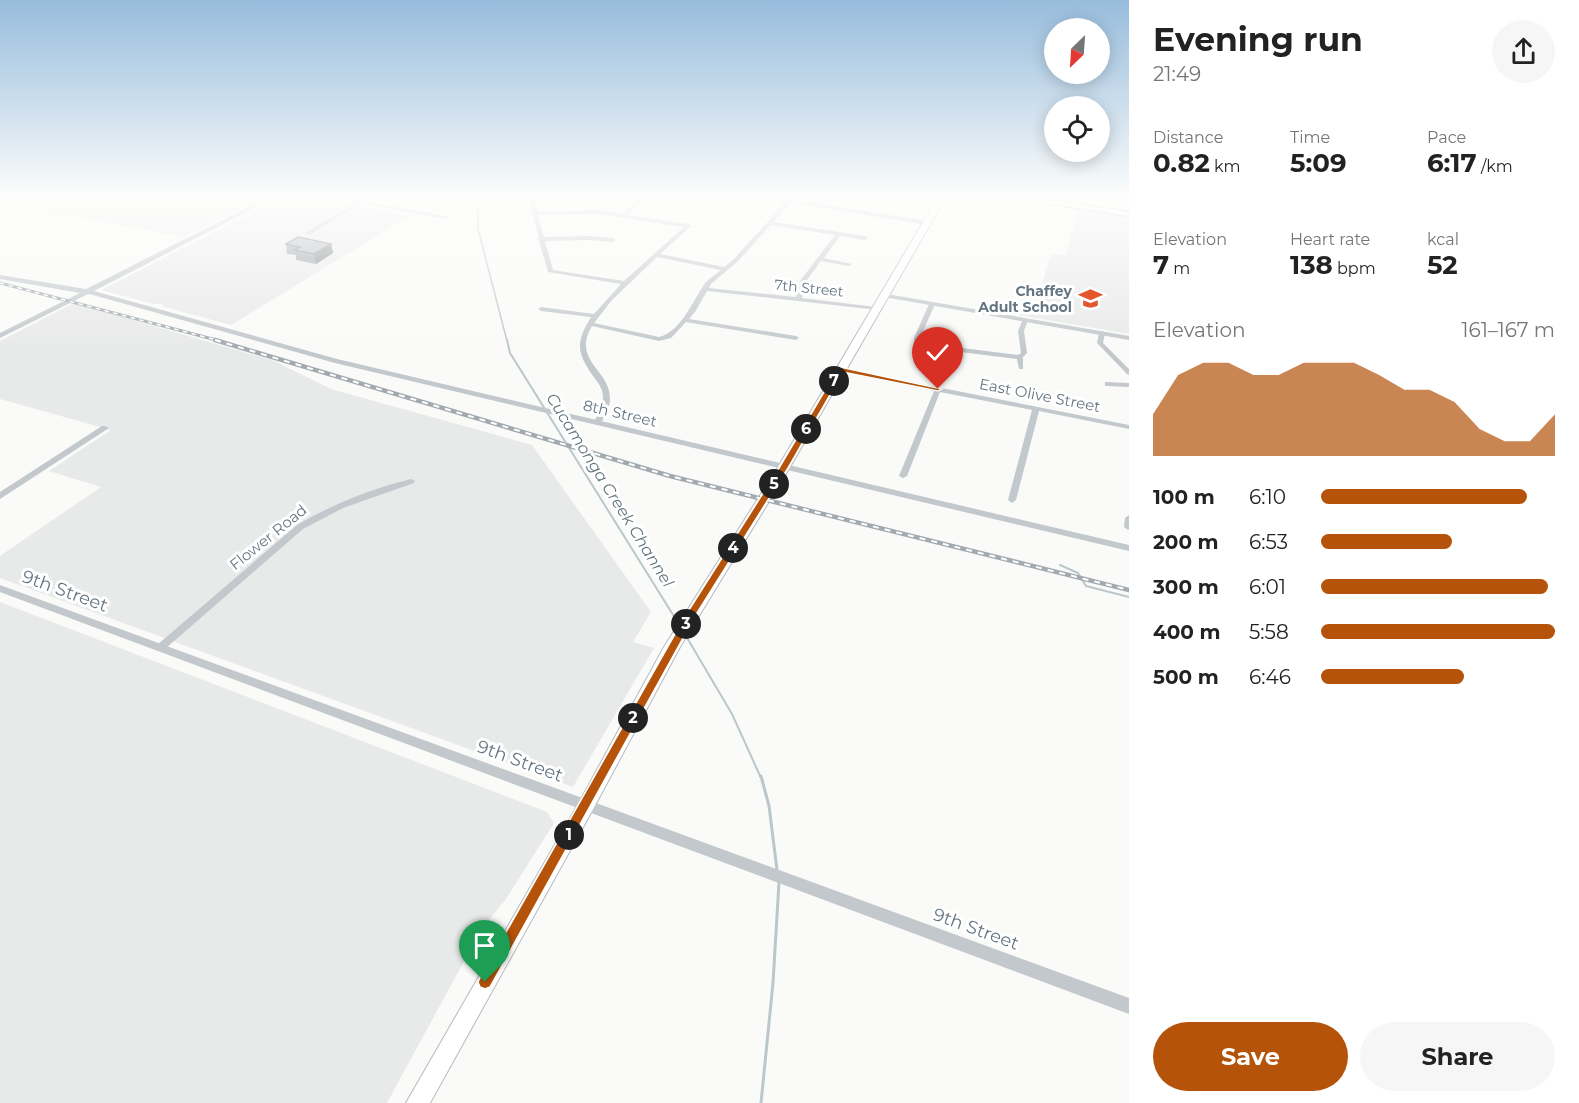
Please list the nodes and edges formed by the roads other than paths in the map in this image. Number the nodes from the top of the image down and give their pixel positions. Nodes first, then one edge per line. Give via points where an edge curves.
1 (172, 248) edge
2 (543, 248) edge
3 (664, 248) edge
4 (747, 248) edge
5 (828, 248) edge
6 (912, 248) edge
7 (657, 255) junction
8 (820, 259) junction
9 (849, 264) dead end
10 (725, 269) junction
11 (0, 277) edge
12 (626, 283) junction
13 (704, 289) junction
14 (87, 292) junction
15 (884, 295) junction
16 (799, 299) junction
17 (932, 303) junction
18 (541, 309) dead end
19 (876, 309) junction
20 (595, 316) junction
21 (684, 320) junction
22 (1024, 320) junction
23 (590, 324) junction
24 (1102, 333) junction
25 (0, 336) edge
26 (796, 338) dead end
27 (1129, 338) edge
28 (1020, 357) junction
29 (1021, 368) dead end
30 (840, 370) junction
31 (1129, 373) edge
32 (1108, 384) dead end
33 (1129, 385) edge
34 (938, 389) junction
35 (1036, 408) junction
36 (597, 423) junction
37 (1129, 427) edge
38 (105, 429) dead end
39 (784, 468) junction
40 (903, 477) dead end
41 (411, 481) dead end
42 (0, 496) edge
43 (1012, 500) dead end
44 (1129, 548) edge
45 (0, 588) edge
46 (161, 647) junction
47 (585, 806) junction
48 (1129, 1006) edge
49 (417, 1103) edge

1 - 14 street
2 - 12 street via 552,273
3 - 7 street
4 - 10 street
5 - 8 street
6 - 15 main road
7 - 10 street
7 - 12 street
8 - 9 street
8 - 16 street via 803,281
10 - 13 street
11 - 14 street, 8th Street
12 - 20 street
13 - 16 street, 7th Street
13 - 21 street
14 - 25 street
14 - 36 street, 8th Street via 335,361
15 - 17 street
15 - 19 main road
16 - 19 street, 7th Street
17 - 22 street
17 - 28 street via 916,343
18 - 20 street
19 - 30 main road
20 - 23 street
21 - 23 street via 666,339
21 - 26 street
22 - 24 street
22 - 28 street via 1024,353
23 - 36 street via 583,351 606,392 606,406
24 - 27 street
24 - 31 street via 1100,343
28 - 29 street
30 - 34 street, East Olive Street
30 - 39 main road
32 - 33 street
34 - 35 street, East Olive Street
34 - 40 street
35 - 37 street, East Olive Street
35 - 43 street
36 - 39 street, 8th Street
38 - 42 street
39 - 44 street, 8th Street
39 - 47 main road via 692,613
41 - 46 street, Flower Road via 325,511 300,527
45 - 46 street, 9th Street
46 - 47 street, 9th Street
47 - 48 street, 9th Street
47 - 49 main road

